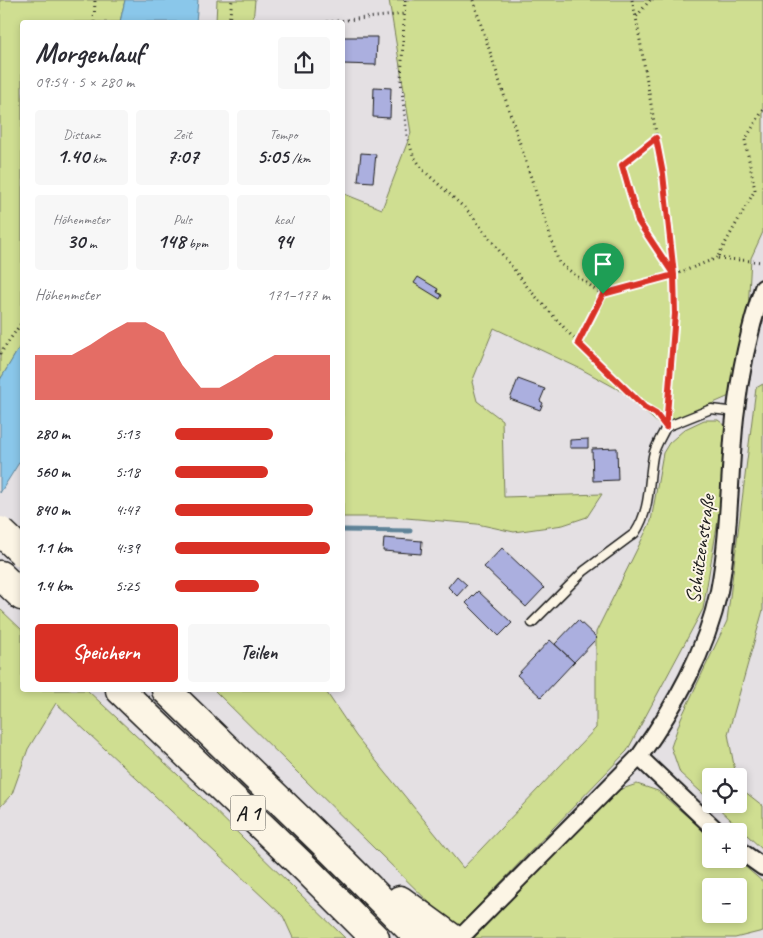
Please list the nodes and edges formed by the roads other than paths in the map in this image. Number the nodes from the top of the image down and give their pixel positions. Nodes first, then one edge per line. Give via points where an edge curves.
1 (763, 288) edge
2 (756, 338) edge
3 (736, 412) junction
4 (0, 531) edge
5 (20, 550) edge
6 (0, 575) edge
7 (20, 594) edge
8 (532, 623) dead end
9 (122, 692) edge
10 (168, 692) edge
11 (639, 757) junction
12 (709, 823) edge
13 (332, 851) junction
14 (747, 856) edge
15 (763, 867) edge
16 (375, 938) edge
17 (419, 938) edge
18 (452, 938) edge
19 (460, 938) edge

1 - 2 street, Schützenstraße
2 - 3 street, Schützenstraße via 740,377
3 - 8 lane via 711,409 666,427 653,454 649,500 635,533 584,572
3 - 11 street, Schützenstraße via 725,547 712,615 681,691
4 - 5 highway, bridge
6 - 7 highway
9 - 16 highway, A 1
10 - 13 highway, A 1
11 - 12 street
11 - 19 street, Schützenstraße
13 - 17 highway, A 1
13 - 18 highway
14 - 15 street

